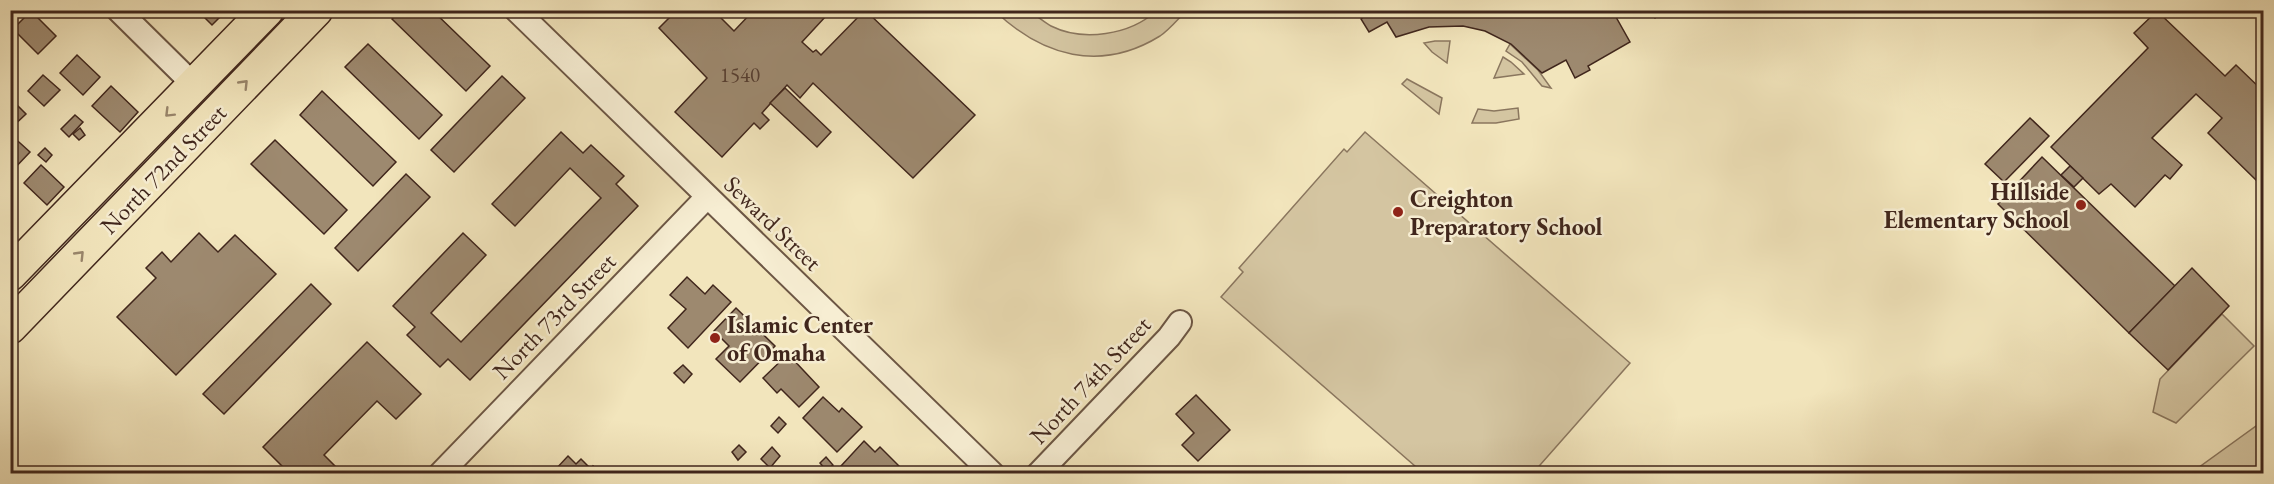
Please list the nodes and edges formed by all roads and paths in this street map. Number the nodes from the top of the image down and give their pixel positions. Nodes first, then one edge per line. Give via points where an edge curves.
1 (118, 10) edge
2 (267, 10) edge
3 (316, 10) edge
4 (516, 10) edge
5 (195, 86) junction
6 (707, 197) junction
7 (15, 260) edge
8 (50, 286) junction
9 (1180, 322) dead end
10 (10, 327) edge
11 (440, 474) edge
12 (993, 474) edge
13 (1038, 474) edge

1 - 5 street
2 - 5 main road, North 72nd Street
8 -> 3 main road, North 72nd Street
4 - 6 street, Seward Street
5 -> 7 main road, North 72nd Street
6 - 11 street, North 73rd Street
6 - 12 street, Seward Street
7 - 8 street
8 - 10 main road, North 72nd Street
9 - 13 street, North 74th Street

